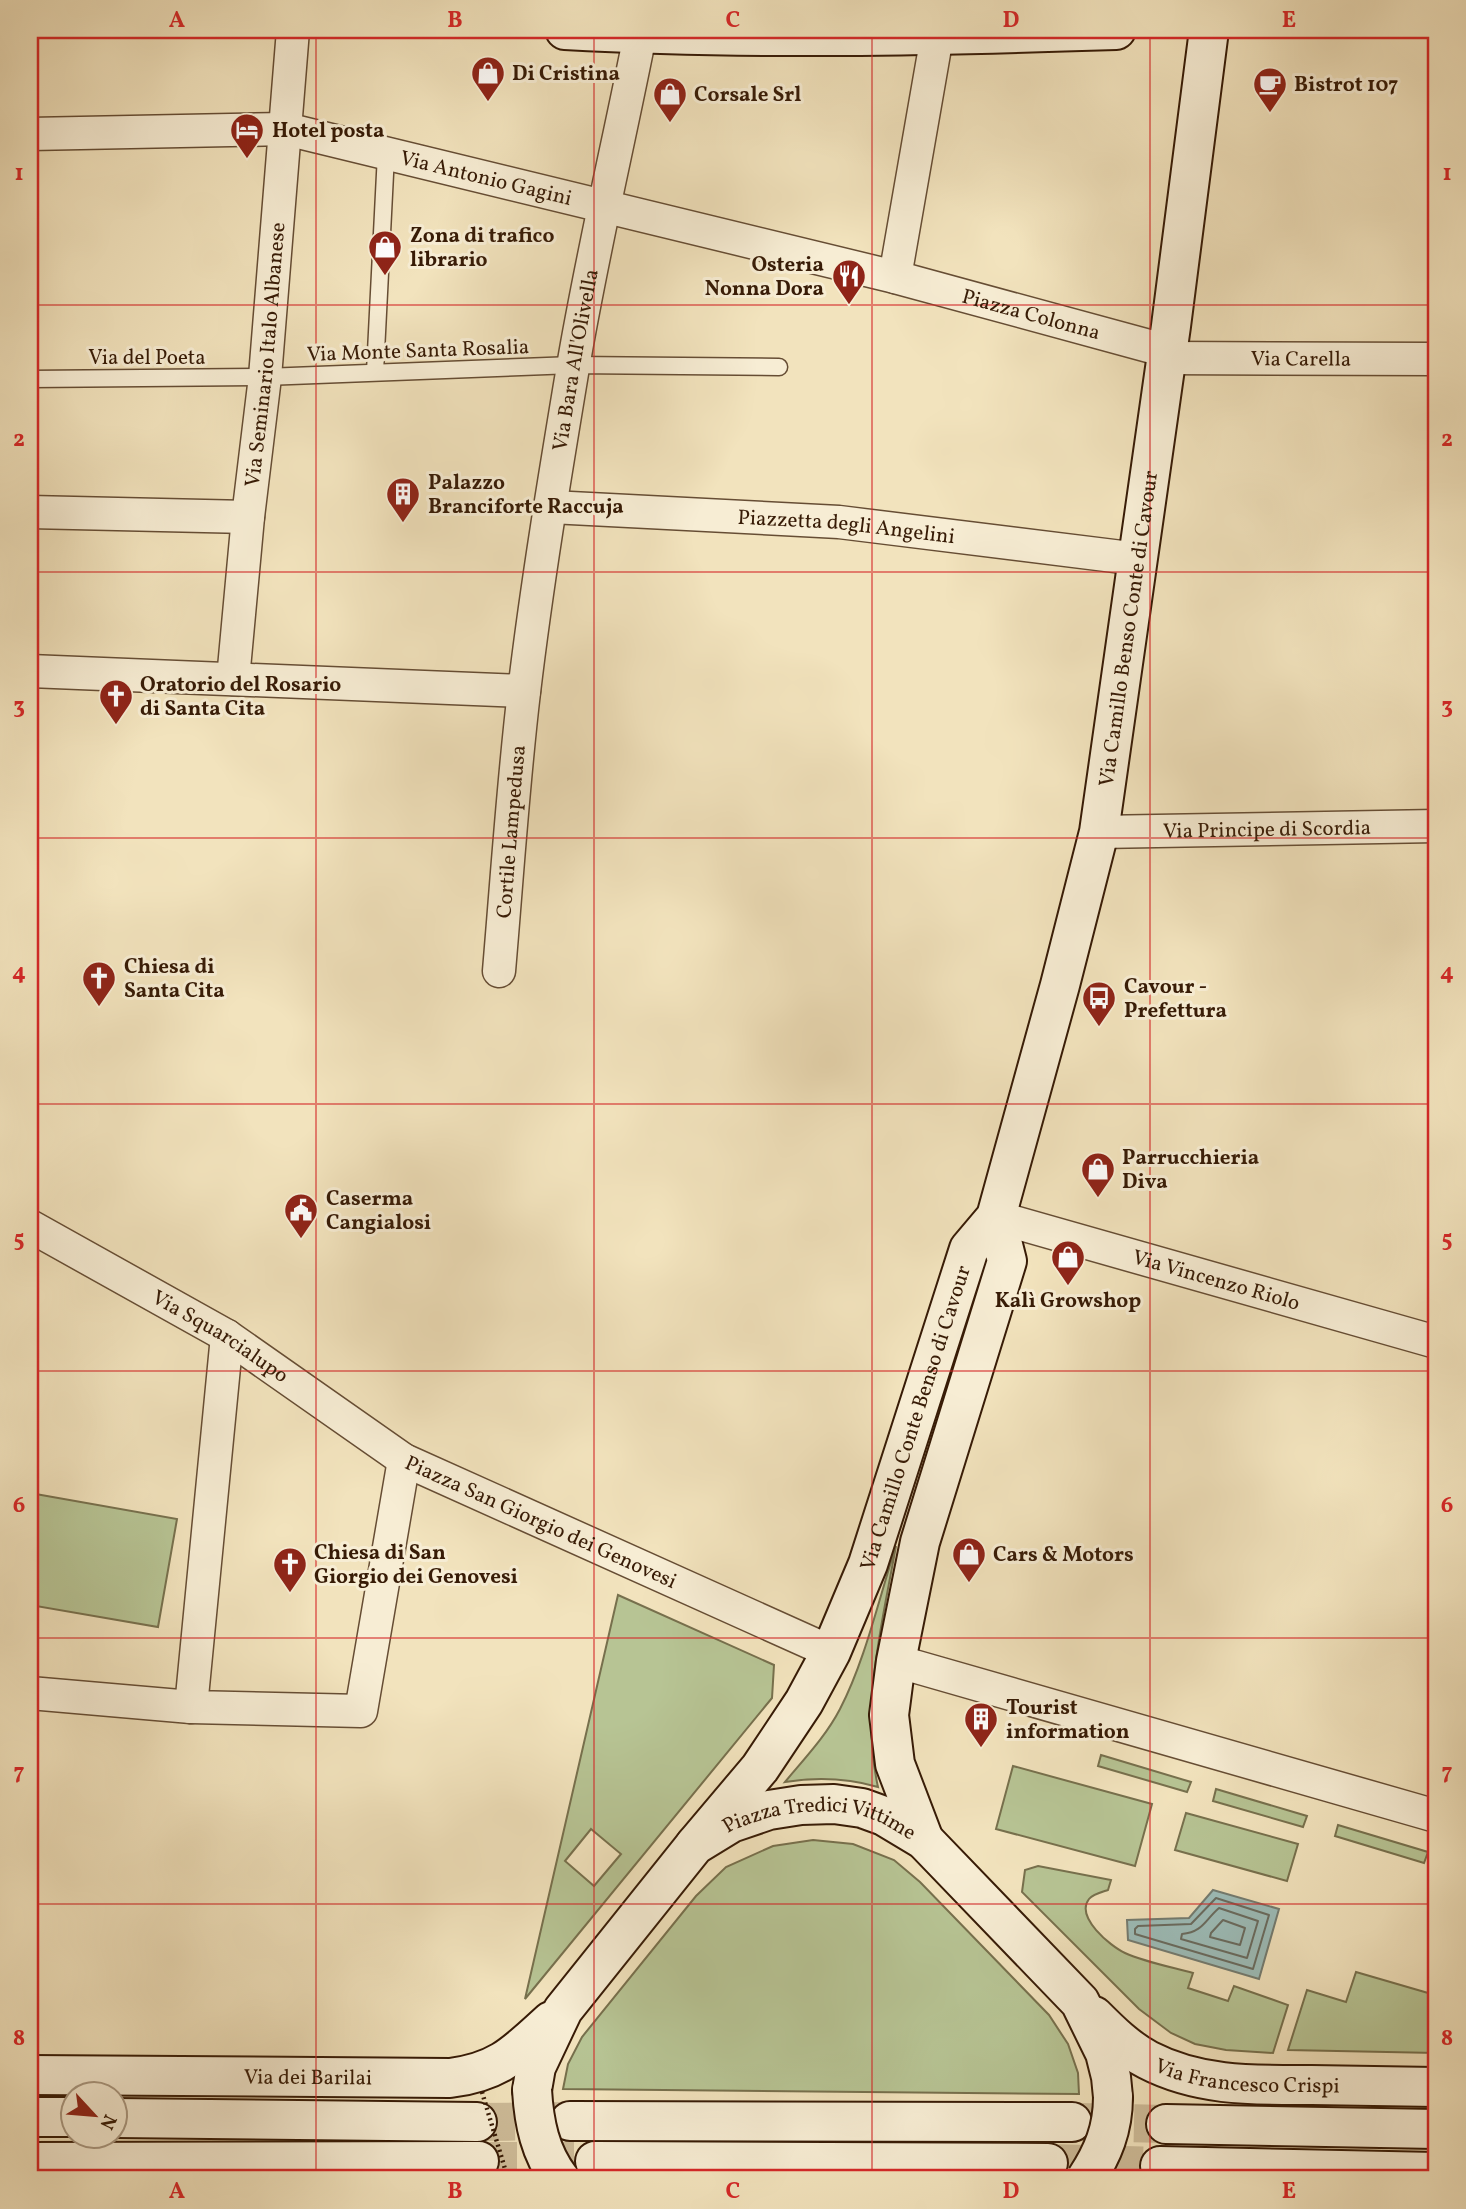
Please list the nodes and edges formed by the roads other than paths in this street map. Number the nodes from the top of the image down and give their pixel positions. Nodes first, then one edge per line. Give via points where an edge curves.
1 (293, 30) edge
2 (565, 30) edge
3 (1116, 30) edge
4 (1209, 30) edge
5 (640, 32) edge
6 (790, 32) edge
7 (979, 32) edge
8 (937, 36) junction
9 (286, 129) junction
10 (30, 134) edge
11 (386, 154) junction
12 (603, 207) junction
13 (895, 277) junction
14 (1167, 354) junction
15 (1436, 359) edge
16 (573, 365) junction
17 (779, 367) dead end
18 (375, 372) junction
19 (265, 377) junction
20 (30, 379) edge
21 (551, 506) junction
22 (30, 512) edge
23 (248, 517) junction
24 (1138, 559) junction
25 (30, 671) edge
26 (233, 679) junction
27 (524, 691) junction
28 (1436, 827) edge
29 (1099, 832) junction
30 (499, 971) dead end
31 (996, 1217) junction
32 (30, 1226) edge
33 (227, 1336) junction
34 (1436, 1342) edge
35 (404, 1460) junction
36 (831, 1652) junction
37 (896, 1661) junction
38 (30, 1693) edge
39 (191, 1707) junction
40 (1436, 1816) edge
41 (924, 1840) junction
42 (695, 1845) junction
43 (1080, 2002) junction
44 (563, 2010) junction
45 (30, 2075) edge
46 (1436, 2087) edge
47 (479, 2107) tunnel mouth
48 (30, 2117) edge
49 (60, 2118) edge
50 (130, 2118) edge
51 (570, 2121) tunnel mouth
52 (1072, 2122) tunnel mouth
53 (1166, 2124) tunnel mouth
54 (1436, 2129) edge
55 (595, 2161) tunnel mouth
56 (30, 2162) edge
57 (1048, 2164) tunnel mouth
58 (1160, 2166) tunnel mouth
59 (494, 2170) tunnel mouth
60 (1436, 2172) edge
61 (560, 2179) edge
62 (1086, 2179) edge

1 - 9 street, Via Seminario Italo Albanese
2 - 5 street
3 - 7 street
4 - 14 street, Via Camillo Benso Conte di Cavour
5 - 6 street
5 - 12 street, Via Bara All'Olivella
6 - 8 street
7 - 8 street
8 - 13 street
9 - 10 street, Via Antonio Gagini
9 - 11 street, Via Antonio Gagini
9 - 19 street, Via Seminario Italo Albanese
11 - 12 street, Via Antonio Gagini
11 - 18 lane
12 - 13 street, Via Antonio Gagini
12 - 16 street, Via Bara All'Olivella
13 - 14 street, Piazza Colonna
14 - 15 street, Via Carella
14 - 24 street, Via Camillo Benso Conte di Cavour
16 - 17 lane, Via Monte Santa Rosalia
16 - 18 lane, Via Monte Santa Rosalia
16 - 21 street, Via Bara All'Olivella
18 - 19 lane, Via Monte Santa Rosalia
19 - 20 lane, Via del Poeta
19 - 23 street, Via Seminario Italo Albanese
21 - 24 street, Piazzetta degli Angelini via 839,522
21 - 27 street, Via Bara All'Olivella
22 - 23 street
23 - 26 street, Via Seminario Italo Albanese
24 - 29 street, Via Camillo Benso Conte di Cavour
25 - 26 street
26 - 27 street
27 - 30 street, Cortile Lampedusa
28 - 29 street, Via Principe di Scordia
29 - 31 street, Via Camillo Benso Conte di Cavour
31 - 34 street, Via Vincenzo Riolo
31 - 36 street, Via Camillo Conte Benso di Cavour via 969,1249 868,1564
31 - 37 street, Via Camillo Conte Benso di Cavour via 1007,1261 923,1533
32 - 33 street, Via Squarcialupo
33 - 35 street, Via Squarcialupo
33 - 39 street
35 - 36 street, Piazza San Giorgio dei Genovesi
35 - 39 street, Piazza San Giorgio dei Genovesi via 361,1711
36 - 42 street, Via Camillo Conte Benso di Cavour via 760,1768
37 - 40 street
37 - 41 street, Via Camillo Conte Benso di Cavour via 889,1715 895,1764
38 - 39 street
41 - 42 street, Piazza Tredici Vittime via 862,1808 823,1804 769,1810 732,1823
41 - 43 street, Piazza Tredici Vittime
42 - 44 street, Piazza Tredici Vittime
43 - 46 street, Via Francesco Crispi via 1124,2045 1149,2061 1209,2081
43 - 62 street, Piazza Tredici Vittime, bridge via 1105,2053 1113,2097 1107,2140
44 - 45 street, Via dei Barilai via 518,2052 474,2075 414,2079
44 - 61 street, Piazza Tredici Vittime, bridge via 536,2067 532,2090 539,2140
47 - 50 street
48 - 49 street
51 - 52 street
53 - 54 street
55 - 57 street
56 - 59 street
58 - 60 street

